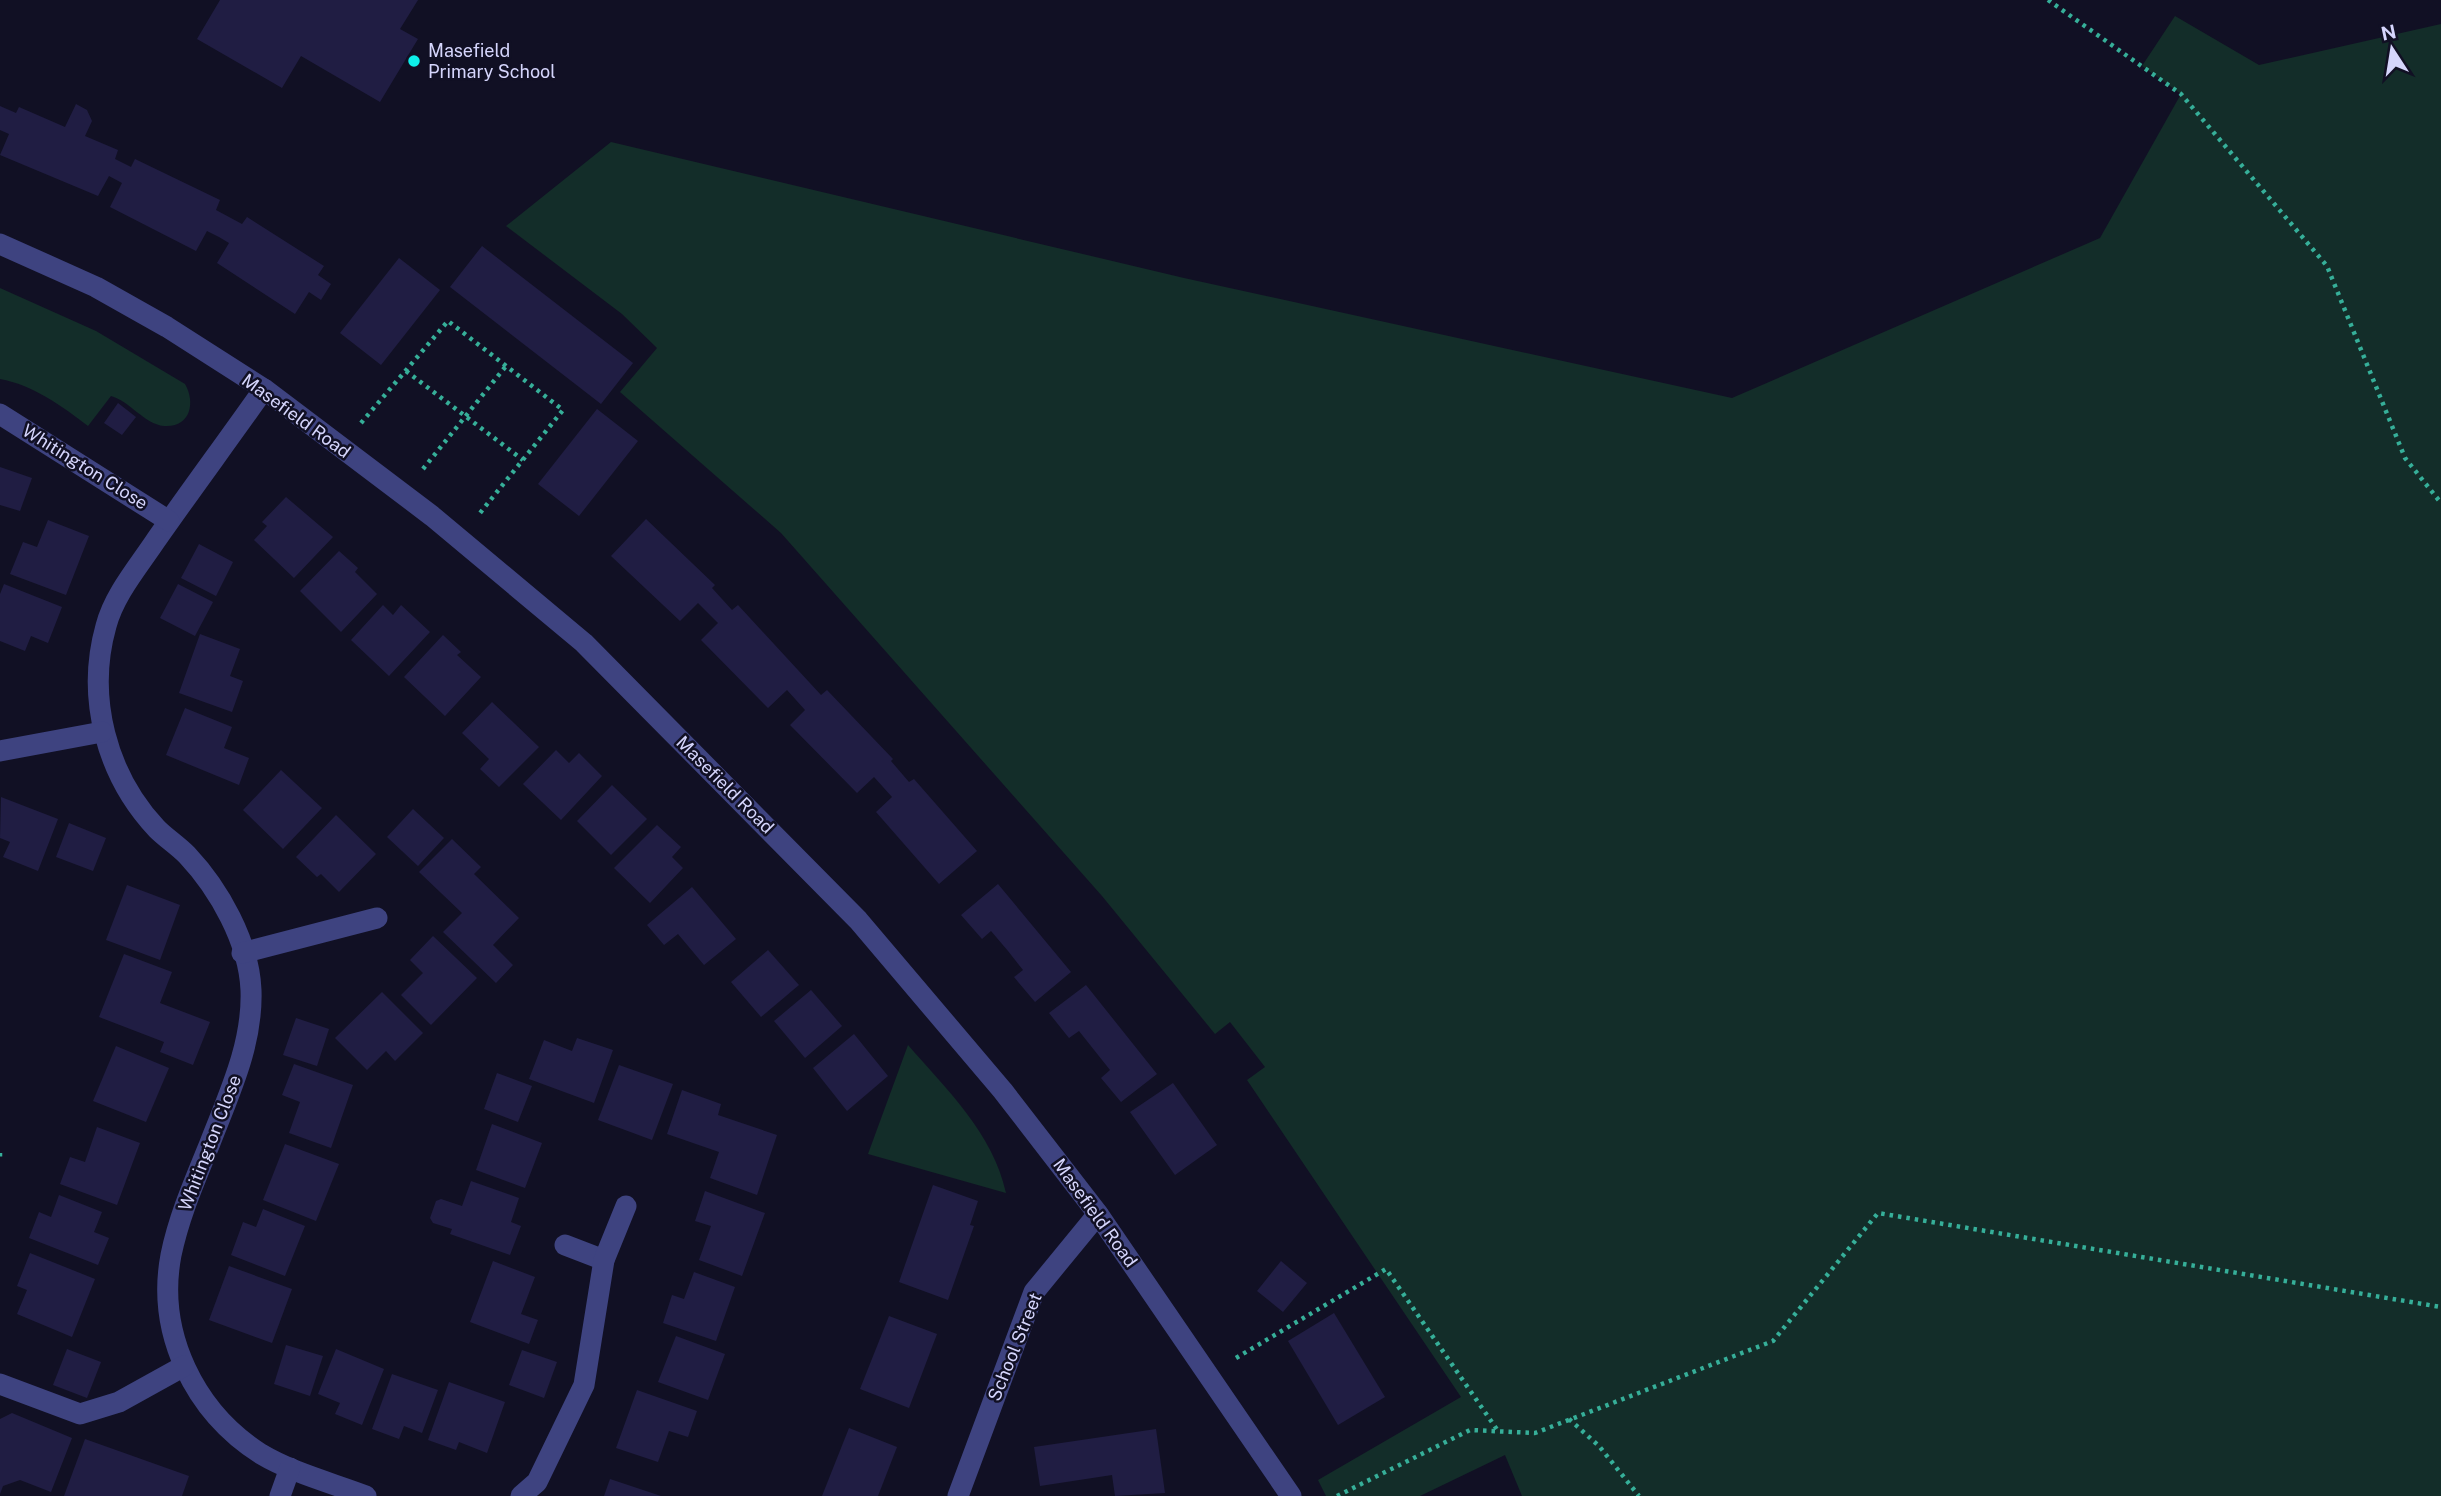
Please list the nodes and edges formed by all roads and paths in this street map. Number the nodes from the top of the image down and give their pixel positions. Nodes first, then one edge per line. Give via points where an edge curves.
1 (2048, 0) edge
2 (0, 244) edge
3 (506, 366) junction
4 (406, 371) junction
5 (264, 389) junction
6 (0, 414) edge
7 (466, 416) junction
8 (341, 448) junction
9 (523, 460) junction
10 (403, 494) junction
11 (2441, 503) edge
12 (169, 521) junction
13 (460, 539) junction
14 (102, 732) junction
15 (0, 751) edge
16 (377, 918) dead end
17 (242, 953) junction
18 (0, 1153) edge
19 (0, 1160) edge
20 (626, 1206) dead end
21 (1098, 1214) junction
22 (565, 1245) dead end
23 (604, 1260) junction
24 (2441, 1307) edge
25 (184, 1366) junction
26 (1208, 1375) junction
27 (0, 1384) edge
28 (1569, 1419) junction
29 (1498, 1431) junction
30 (290, 1468) junction
31 (280, 1496) edge
32 (366, 1496) edge
33 (521, 1496) edge
34 (958, 1496) edge
35 (1291, 1496) edge
36 (1337, 1496) edge
37 (1639, 1496) edge

1 - 11 path via 2181,94 2327,266 2405,458
2 - 5 street, Masefield Road via 96,287
3 - 4 path via 448,321
3 - 7 path
3 - 9 path via 563,410
4 - 7 path
4 - 8 path
5 - 8 street, Masefield Road
5 - 12 street, Whitington Close
6 - 12 street, Whitington Close
7 - 9 path
7 - 10 path
8 - 10 street, Masefield Road
9 - 13 path
10 - 13 street, Masefield Road
12 - 14 street, Whitington Close via 124,587 106,624 98,678
13 - 21 street, Masefield Road via 583,643 858,920 1003,1091
14 - 15 street
14 - 17 street, Whitington Close via 128,792 215,891 239,937
16 - 17 street
17 - 25 street, Whitington Close via 251,989 245,1053 180,1220 171,1258 168,1290
18 - 19 path
20 - 23 street
21 - 26 street, Masefield Road
21 - 34 street, School Street via 1034,1292
22 - 23 street
23 - 33 street via 584,1385 537,1482
24 - 28 path via 1878,1213 1773,1342
25 - 27 street via 119,1402 79,1414
25 - 30 street, Whitington Close via 200,1398 228,1429
26 - 29 path via 1386,1269
26 - 35 street, Masefield Road
28 - 29 path via 1535,1433
28 - 37 path via 1600,1446
29 - 36 path via 1471,1430
30 - 31 street
30 - 32 street, Whitington Close

